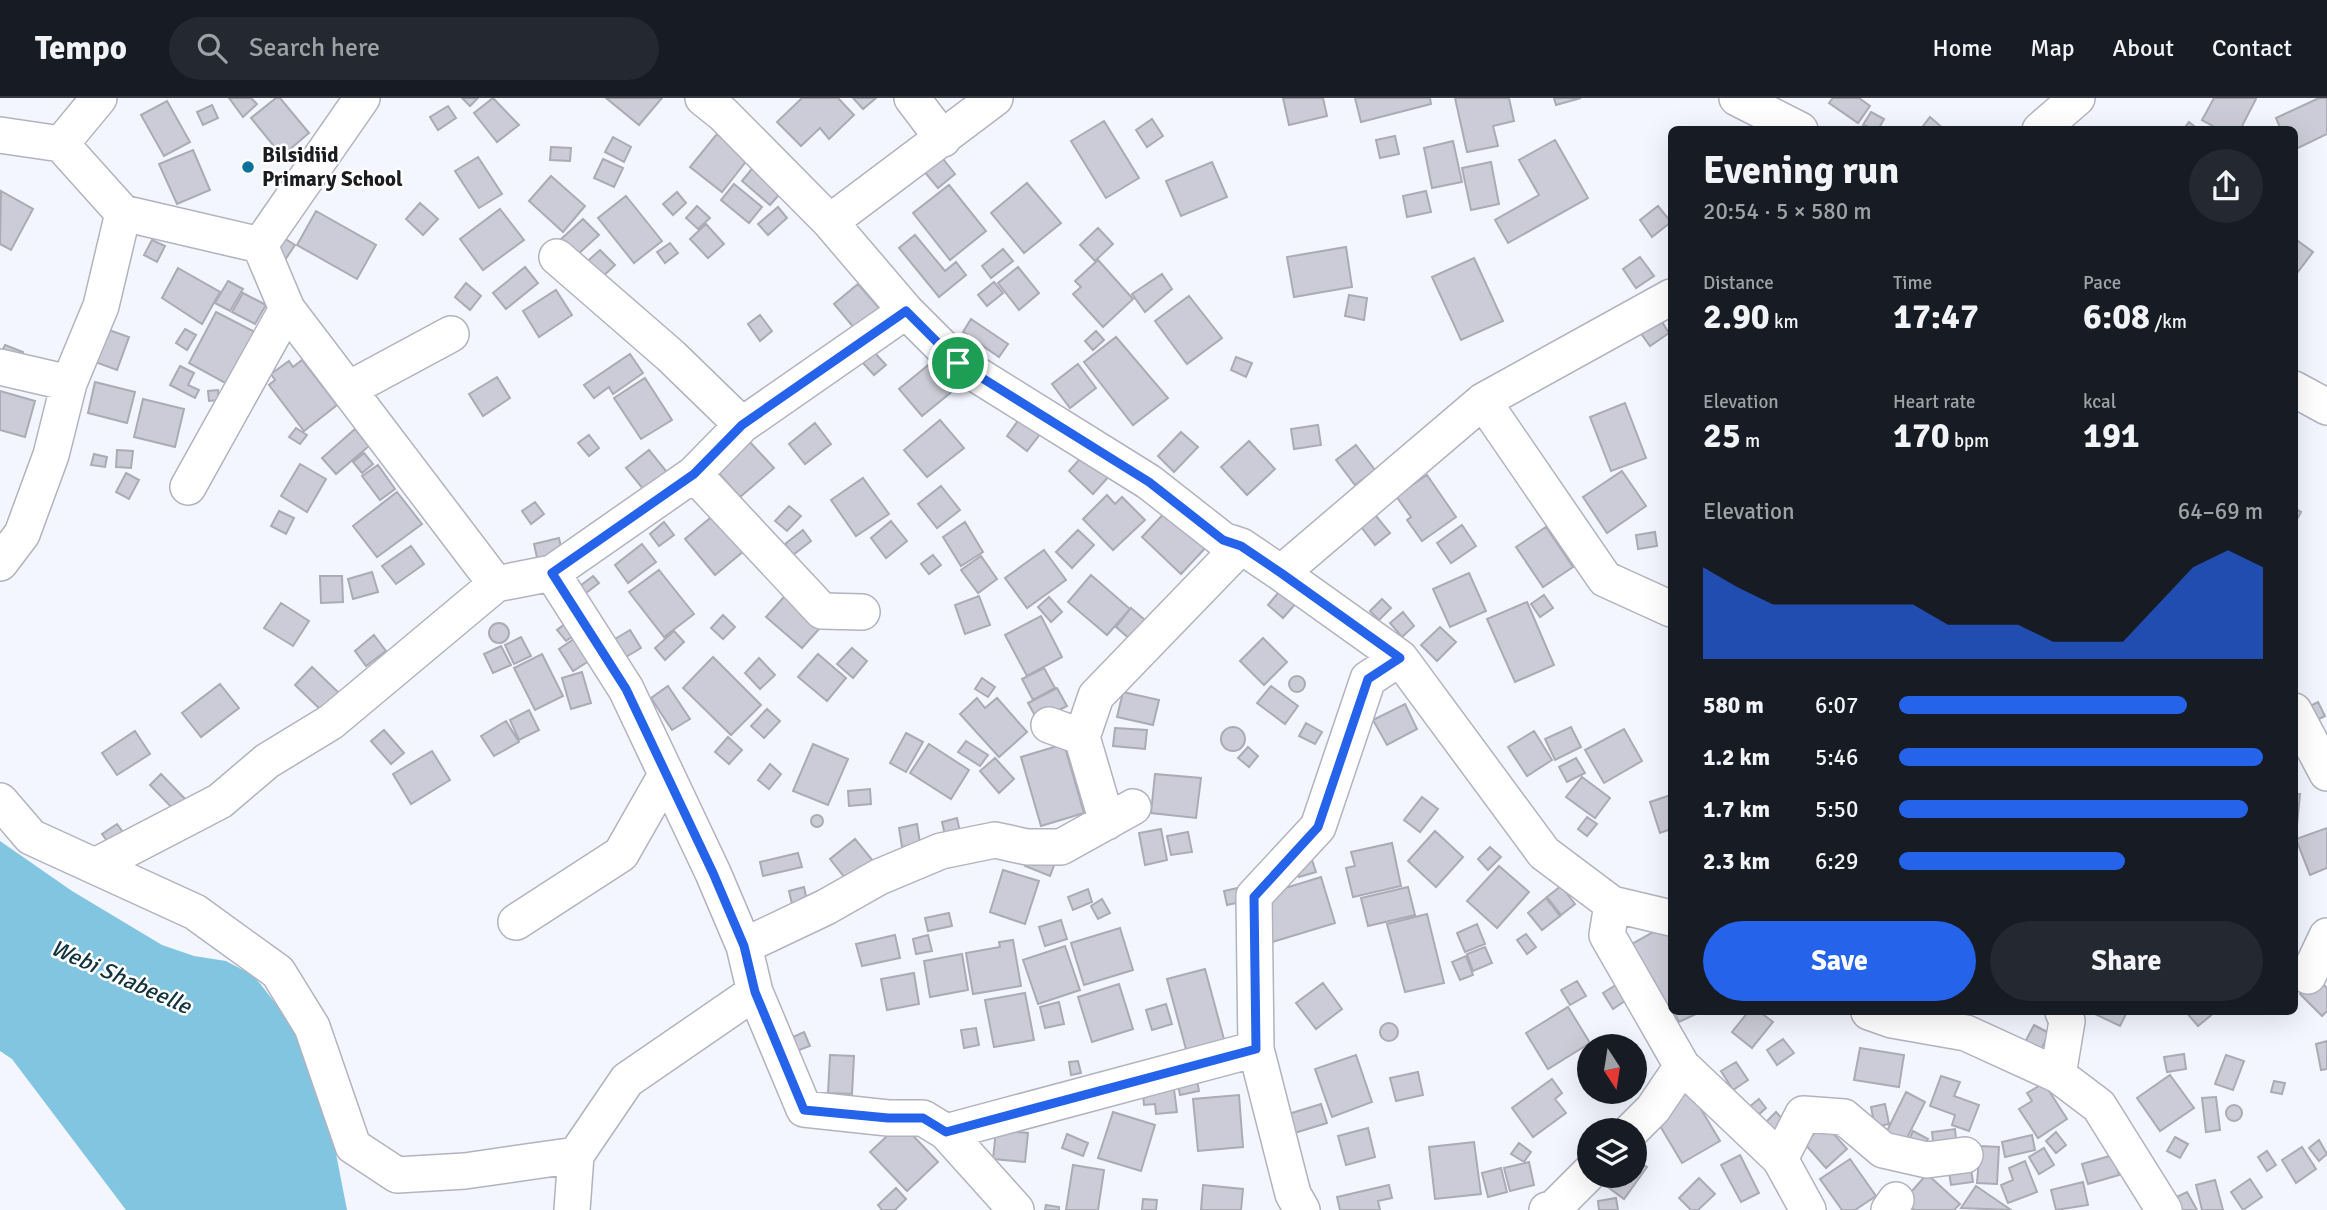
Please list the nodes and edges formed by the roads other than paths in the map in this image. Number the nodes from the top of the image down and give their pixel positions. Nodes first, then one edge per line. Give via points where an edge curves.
1 (99, 98) edge
2 (362, 98) edge
3 (703, 98) edge
4 (912, 98) edge
5 (995, 98) edge
6 (1737, 98) edge
7 (2077, 98) edge
8 (1792, 126) edge
9 (2045, 126) edge
10 (0, 135) edge
11 (943, 139) junction
12 (61, 144) junction
13 (123, 214) junction
14 (830, 222) junction
15 (260, 244) junction
16 (557, 257) dead end
17 (1668, 300) edge
18 (287, 309) junction
19 (906, 311) junction
20 (451, 334) dead end
21 (0, 367) edge
22 (69, 383) junction
23 (349, 389) junction
24 (2298, 391) edge
25 (1483, 401) junction
26 (2327, 407) edge
27 (742, 425) junction
28 (694, 474) junction
29 (188, 487) dead end
30 (1241, 546) junction
31 (0, 563) edge
32 (552, 573) junction
33 (1281, 573) junction
34 (496, 584) junction
35 (1667, 605) edge
36 (862, 612) dead end
37 (1400, 658) junction
38 (2298, 719) edge
39 (1049, 725) dead end
40 (1082, 737) junction
41 (2327, 773) edge
42 (666, 775) junction
43 (0, 801) edge
44 (97, 865) junction
45 (1612, 904) junction
46 (1668, 917) edge
47 (516, 922) dead end
48 (2327, 936) edge
49 (744, 946) junction
50 (2308, 976) dead end
51 (755, 992) junction
52 (1878, 1015) edge
53 (2064, 1015) edge
54 (1256, 1049) junction
55 (1682, 1066) junction
56 (2058, 1075) junction
57 (1644, 1118) edge
58 (946, 1132) junction
59 (1965, 1155) dead end
60 (576, 1156) junction
61 (1780, 1159) junction
62 (1577, 1185) edge
63 (572, 1210) edge
64 (1016, 1210) edge
65 (1302, 1210) edge
66 (1547, 1210) edge
67 (1808, 1210) edge
68 (2164, 1210) edge

1 - 12 street
2 - 15 street
3 - 14 street
4 - 11 street
5 - 11 street
6 - 8 street
7 - 9 street
10 - 12 street
11 - 14 street
12 - 13 street
13 - 15 street
13 - 22 street via 102,306
14 - 19 street
15 - 18 street
16 - 27 street
17 - 25 street
18 - 23 street
18 - 29 street
19 - 27 street
19 - 30 street via 958,363 1149,482 1223,540
20 - 23 street
21 - 22 street
22 - 31 street via 51,455 22,534
23 - 34 street
24 - 26 street
25 - 33 street
25 - 35 street via 1605,579
27 - 28 street
28 - 32 street
28 - 36 street via 822,611
30 - 33 street
30 - 40 street via 1096,696
32 - 34 street
32 - 42 street via 626,689
33 - 37 street
34 - 44 street via 331,722 267,761 220,801
37 - 45 street via 1544,853
37 - 54 street via 1368,679 1318,827 1254,897
38 - 41 street
39 - 40 street
40 - 49 street via 1120,815 1061,847 1027,847 995,840 941,851 879,877
42 - 47 street via 621,854
42 - 49 street
43 - 44 street via 31,837
44 - 60 street via 195,912 278,972 312,1027 353,1146 397,1175
45 - 46 street
45 - 55 street via 1606,935
48 - 50 street
49 - 51 street
51 - 58 street via 804,1110 923,1118
51 - 60 street via 628,1080
52 - 56 street via 1966,1033
53 - 56 street
54 - 58 street
54 - 65 street via 1293,1194
55 - 57 street
55 - 61 street
56 - 68 street via 2099,1106
58 - 64 street
59 - 61 street via 1927,1160 1883,1150 1844,1117 1804,1114
60 - 63 street
61 - 67 street
62 - 66 street

